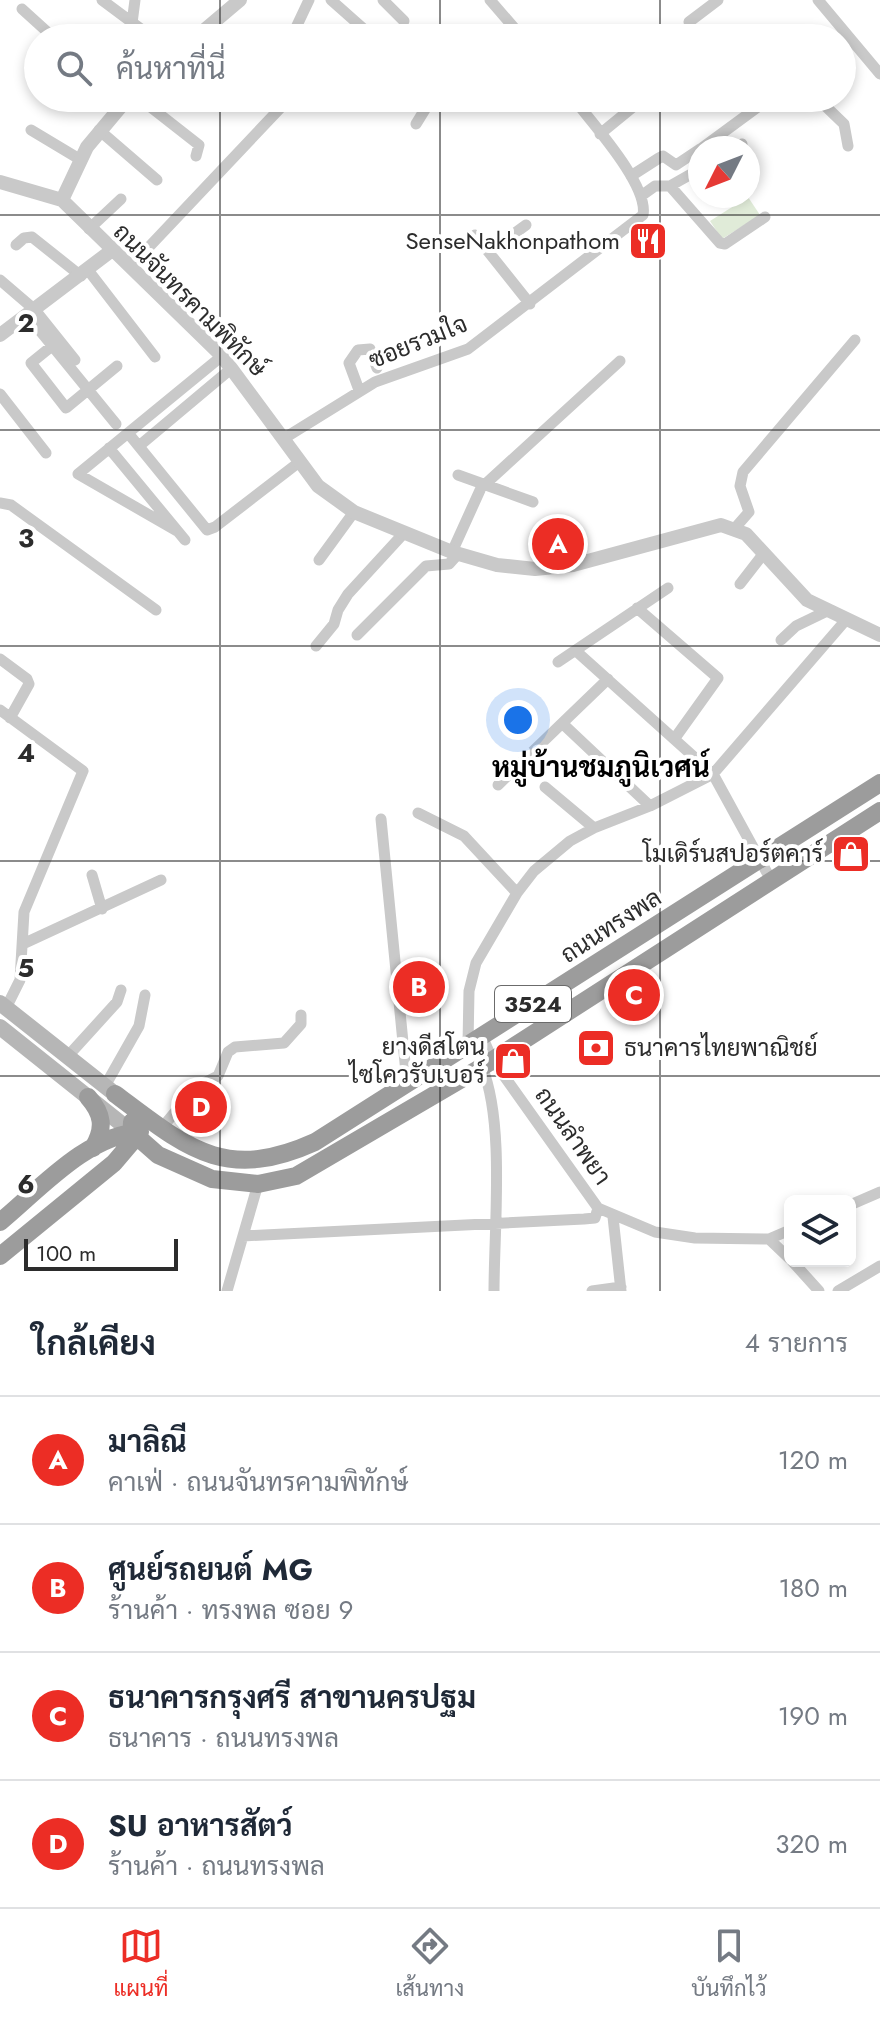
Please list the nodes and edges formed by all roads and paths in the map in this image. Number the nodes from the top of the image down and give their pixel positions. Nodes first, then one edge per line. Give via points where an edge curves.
1 (102, 0) edge
2 (135, 0) edge
3 (240, 0) edge
4 (309, 0) edge
5 (331, 0) edge
6 (383, 0) edge
7 (490, 0) edge
8 (718, 0) edge
9 (818, 0) edge
10 (22, 9) dead end
11 (404, 21) dead end
12 (689, 22) dead end
13 (132, 23) joint
14 (39, 24) edge
15 (212, 24) edge
16 (298, 24) edge
17 (358, 24) edge
18 (511, 24) edge
19 (834, 24) edge
20 (856, 51) edge
21 (880, 74) edge
22 (116, 112) edge
23 (149, 112) edge
24 (277, 112) edge
25 (423, 112) edge
26 (584, 112) edge
27 (627, 112) edge
28 (751, 112) edge
29 (832, 112) edge
30 (416, 124) dead end
31 (31, 130) dead end
32 (99, 130) junction
33 (600, 134) junction
34 (719, 136) edge
35 (848, 146) dead end
36 (196, 156) dead end
37 (688, 157) edge
38 (81, 160) junction
39 (631, 176) junction
40 (688, 176) edge
41 (157, 180) dead end
42 (670, 186) junction
43 (2, 187) edge
44 (641, 196) junction
45 (121, 199) dead end
46 (62, 200) junction
47 (765, 217) dead end
48 (526, 225) dead end
49 (89, 229) junction
50 (475, 235) dead end
51 (16, 245) dead end
52 (111, 251) junction
53 (489, 252) junction
54 (130, 267) junction
55 (84, 273) junction
56 (0, 280) edge
57 (530, 304) junction
58 (32, 313) junction
59 (0, 335) edge
60 (855, 340) dead end
61 (52, 346) junction
62 (155, 357) dead end
63 (75, 360) dead end
64 (620, 361) dead end
65 (227, 362) junction
66 (117, 366) dead end
67 (377, 368) dead end
68 (88, 389) junction
69 (359, 390) junction
70 (0, 394) edge
71 (116, 424) dead end
72 (128, 433) junction
73 (283, 439) junction
74 (139, 446) junction
75 (109, 448) junction
76 (46, 453) dead end
77 (298, 463) junction
78 (458, 475) dead end
79 (484, 484) junction
80 (533, 502) dead end
81 (0, 503) edge
82 (354, 512) junction
83 (735, 528) junction
84 (404, 533) junction
85 (455, 553) junction
86 (764, 553) junction
87 (319, 560) dead end
88 (740, 584) dead end
89 (668, 588) dead end
90 (637, 608) junction
91 (156, 610) dead end
92 (827, 611) junction
93 (845, 621) junction
94 (357, 635) dead end
95 (880, 635) edge
96 (781, 640) dead end
97 (316, 646) dead end
98 (576, 651) junction
99 (0, 659) edge
100 (558, 662) dead end
101 (608, 679) junction
102 (5, 714) edge
103 (563, 724) junction
104 (675, 738) junction
105 (713, 774) junction
106 (880, 783) edge
107 (498, 785) dead end
108 (545, 787) dead end
109 (650, 806) junction
110 (880, 811) edge
111 (418, 813) dead end
112 (381, 819) dead end
113 (594, 828) junction
114 (759, 860) junction
115 (92, 875) dead end
116 (161, 880) dead end
117 (771, 880) junction
118 (517, 893) junction
119 (102, 909) junction
120 (25, 943) junction
121 (121, 990) dead end
122 (145, 995) dead end
123 (3, 1006) edge
124 (301, 1015) dead end
125 (0, 1027) edge
126 (475, 1040) junction
127 (68, 1056) junction
128 (487, 1063) junction
129 (407, 1083) junction
130 (110, 1090) junction
131 (88, 1097) junction
132 (133, 1133) junction
133 (166, 1133) junction
134 (93, 1148) junction
135 (158, 1155) junction
136 (114, 1163) junction
137 (258, 1184) junction
138 (880, 1192) edge
139 (856, 1202) edge
140 (598, 1208) junction
141 (3, 1214) edge
142 (613, 1217) junction
143 (494, 1223) junction
144 (784, 1233) edge
145 (243, 1236) junction
146 (769, 1239) junction
147 (784, 1253) edge
148 (0, 1256) edge
149 (880, 1266) edge
150 (797, 1267) edge
151 (621, 1289) edge
152 (227, 1291) edge
153 (494, 1291) edge
154 (592, 1291) edge
155 (819, 1291) edge
156 (838, 1291) edge

1 - 13 street
2 - 13 street
3 - 15 street
4 - 16 street
5 - 17 street
6 - 11 street
7 - 18 street
8 - 12 street
9 - 19 street
10 - 14 street
20 - 21 street
22 - 32 street
23 - 36 street via 199,145
24 - 54 street
25 - 30 street
26 - 33 street
27 - 33 street
28 - 34 street
29 - 35 street via 844,124
31 - 38 street
32 - 38 street
32 - 41 street
33 - 39 street
37 - 39 street via 676,165 663,156
38 - 46 street
39 - 44 street
40 - 42 street
42 - 44 street via 655,186
42 - 47 street via 720,243
43 - 46 street
44 - 57 street, ซอยรวมใจ via 645,207 639,220
45 - 49 street
46 - 49 street, ถนนจันทรคามพิทักษ์
48 - 53 street
49 - 52 street, ถนนจันทรคามพิทักษ์
50 - 53 street
51 - 55 street via 32,237
52 - 54 street, ถนนจันทรคามพิทักษ์
52 - 55 street
53 - 57 street
54 - 65 street, ถนนจันทรคามพิทักษ์
55 - 58 street
55 - 62 street
56 - 58 street
57 - 69 street, ซอยรวมใจ via 468,349
58 - 59 street
58 - 61 street
58 - 63 street
60 - 83 street via 743,472 740,486 749,512
61 - 68 street
61 - 68 street via 31,363 66,408
64 - 79 street
65 - 72 street
65 - 73 street, ถนนจันทรคามพิทักษ์
65 - 74 street
66 - 68 street
67 - 69 street via 370,349 352,356 349,363
68 - 71 street
69 - 73 street, ซอยรวมใจ
70 - 76 street
72 - 74 street
72 - 75 street
73 - 77 street, ถนนจันทรคามพิทักษ์
74 - 77 street via 207,530
75 - 75 street via 181,536 78,474
77 - 82 street, ถนนจันทรคามพิทักษ์ via 318,486
78 - 79 street
79 - 80 street
79 - 85 street
81 - 91 street via 11,505
82 - 84 street, ถนนจันทรคามพิทักษ์
82 - 87 street
83 - 85 street, ถนนจันทรคามพิทักษ์ via 721,525 547,568 497,565
83 - 86 street
84 - 85 street, ถนนจันทรคามพิทักษ์
84 - 97 street via 348,594
85 - 94 street via 449,564 426,566
86 - 88 street
86 - 92 street via 807,600
89 - 90 street
90 - 98 street
90 - 104 street via 718,678
92 - 93 street
92 - 96 street via 808,618
93 - 95 street
93 - 105 street
98 - 100 street
98 - 101 street
99 - 102 street via 29,684
101 - 103 street
101 - 104 street
102 - 120 street via 83,771 24,912
103 - 107 street
103 - 109 street
104 - 105 street
105 - 109 street
105 - 114 street
106 - 114 highway, ถนนทรงพล / 3524
108 - 113 street
109 - 113 street
110 - 117 highway, ถนนทรงพล / 3524
111 - 118 street via 464,836
112 - 129 street
113 - 118 street via 548,859
114 - 117 street
114 - 126 highway, ถนนทรงพล / 3524
115 - 119 street
116 - 119 street
117 - 128 highway, ถนนทรงพล / 3524
118 - 126 street via 476,963 469,991
119 - 120 street
120 - 123 street via 20,980
121 - 127 street via 117,1002
122 - 130 street via 139,1026
123 - 127 main road, ถนนทรงพล
124 - 133 street via 301,1024 284,1043 228,1052 218,1076 195,1088
125 - 131 main road, ถนนทรงพล
126 - 128 street, ถนนลำพยา
126 - 129 highway, ถนนทรงพล / 3524
127 - 130 main road, ถนนทรงพล
128 - 137 highway, ถนนทรงพล / 3524 via 296,1176
128 - 140 street, ถนนลำพยา
128 - 143 street
129 - 133 highway, ถนนทรงพล / 3524 via 315,1142 272,1160 227,1159
130 - 132 highway via 132,1118
130 - 133 highway, ถนนทรงพล
131 - 132 main road, ถนนทรงพล / 3524
131 - 134 highway via 102,1118
132 - 133 highway
132 - 134 highway
132 - 135 highway, ถนนทรงพล / 3524
132 - 136 highway
134 - 141 highway
135 - 136 highway
135 - 137 highway, ถนนทรงพล / 3524 via 197,1174
136 - 148 highway
137 - 145 street
138 - 139 street
140 - 142 street, ถนนลำพยา
140 - 143 street via 595,1218
142 - 146 street, ถนนลำพยา via 655,1232 695,1238
142 - 151 street
143 - 145 street
143 - 153 street
144 - 146 street
145 - 152 street
146 - 147 street
149 - 156 street
150 - 155 street
151 - 154 street

